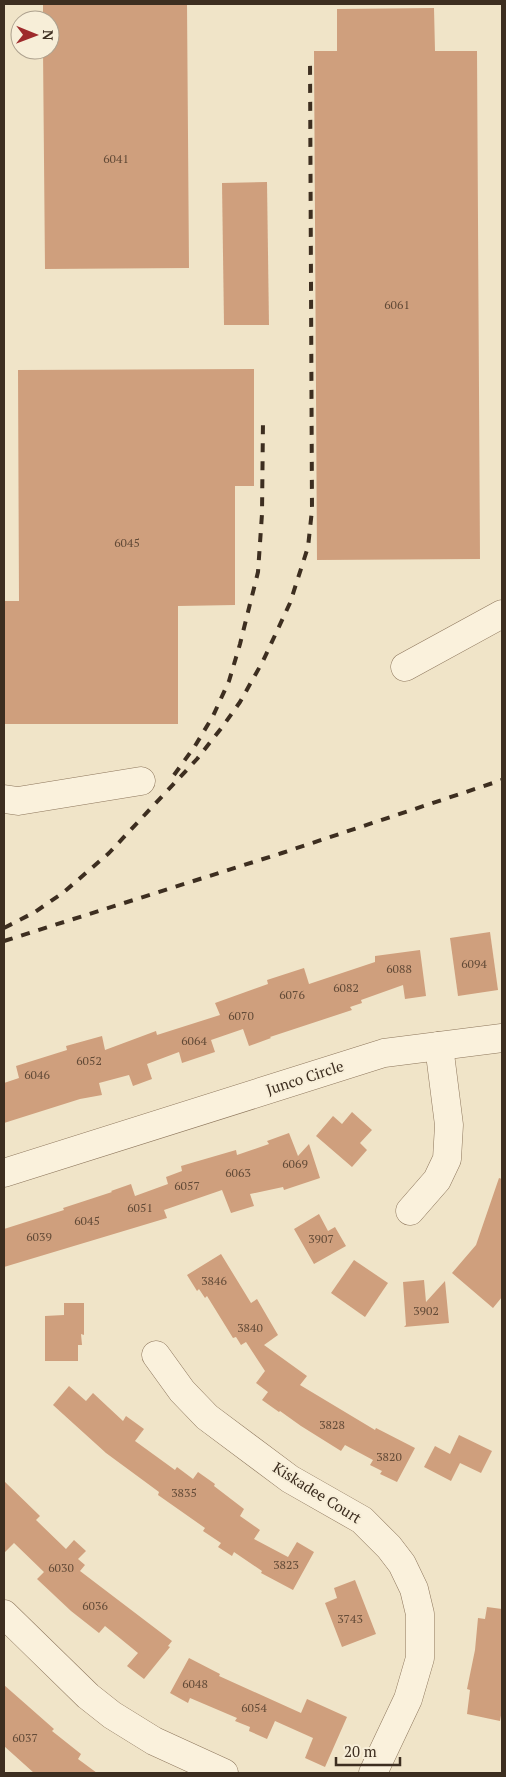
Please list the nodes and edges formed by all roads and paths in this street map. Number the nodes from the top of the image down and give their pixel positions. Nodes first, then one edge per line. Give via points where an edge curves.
1 (502, 614) edge
2 (406, 667) dead end
3 (141, 781) dead end
4 (4, 799) edge
5 (502, 1038) edge
6 (439, 1046) junction
7 (4, 1173) edge
8 (410, 1210) dead end
9 (156, 1355) dead end
10 (4, 1614) edge
11 (224, 1773) edge
12 (373, 1773) edge

1 - 2 street
3 - 4 street via 18,801
5 - 6 street, Junco Circle
6 - 7 street, Junco Circle via 384,1053
6 - 8 street via 449,1125 447,1159 437,1180
9 - 12 street, Kiskadee Court via 182,1391 207,1416 290,1479 362,1520 402,1564 420,1614 420,1658 408,1700
10 - 11 street via 88,1696 112,1715 154,1741

